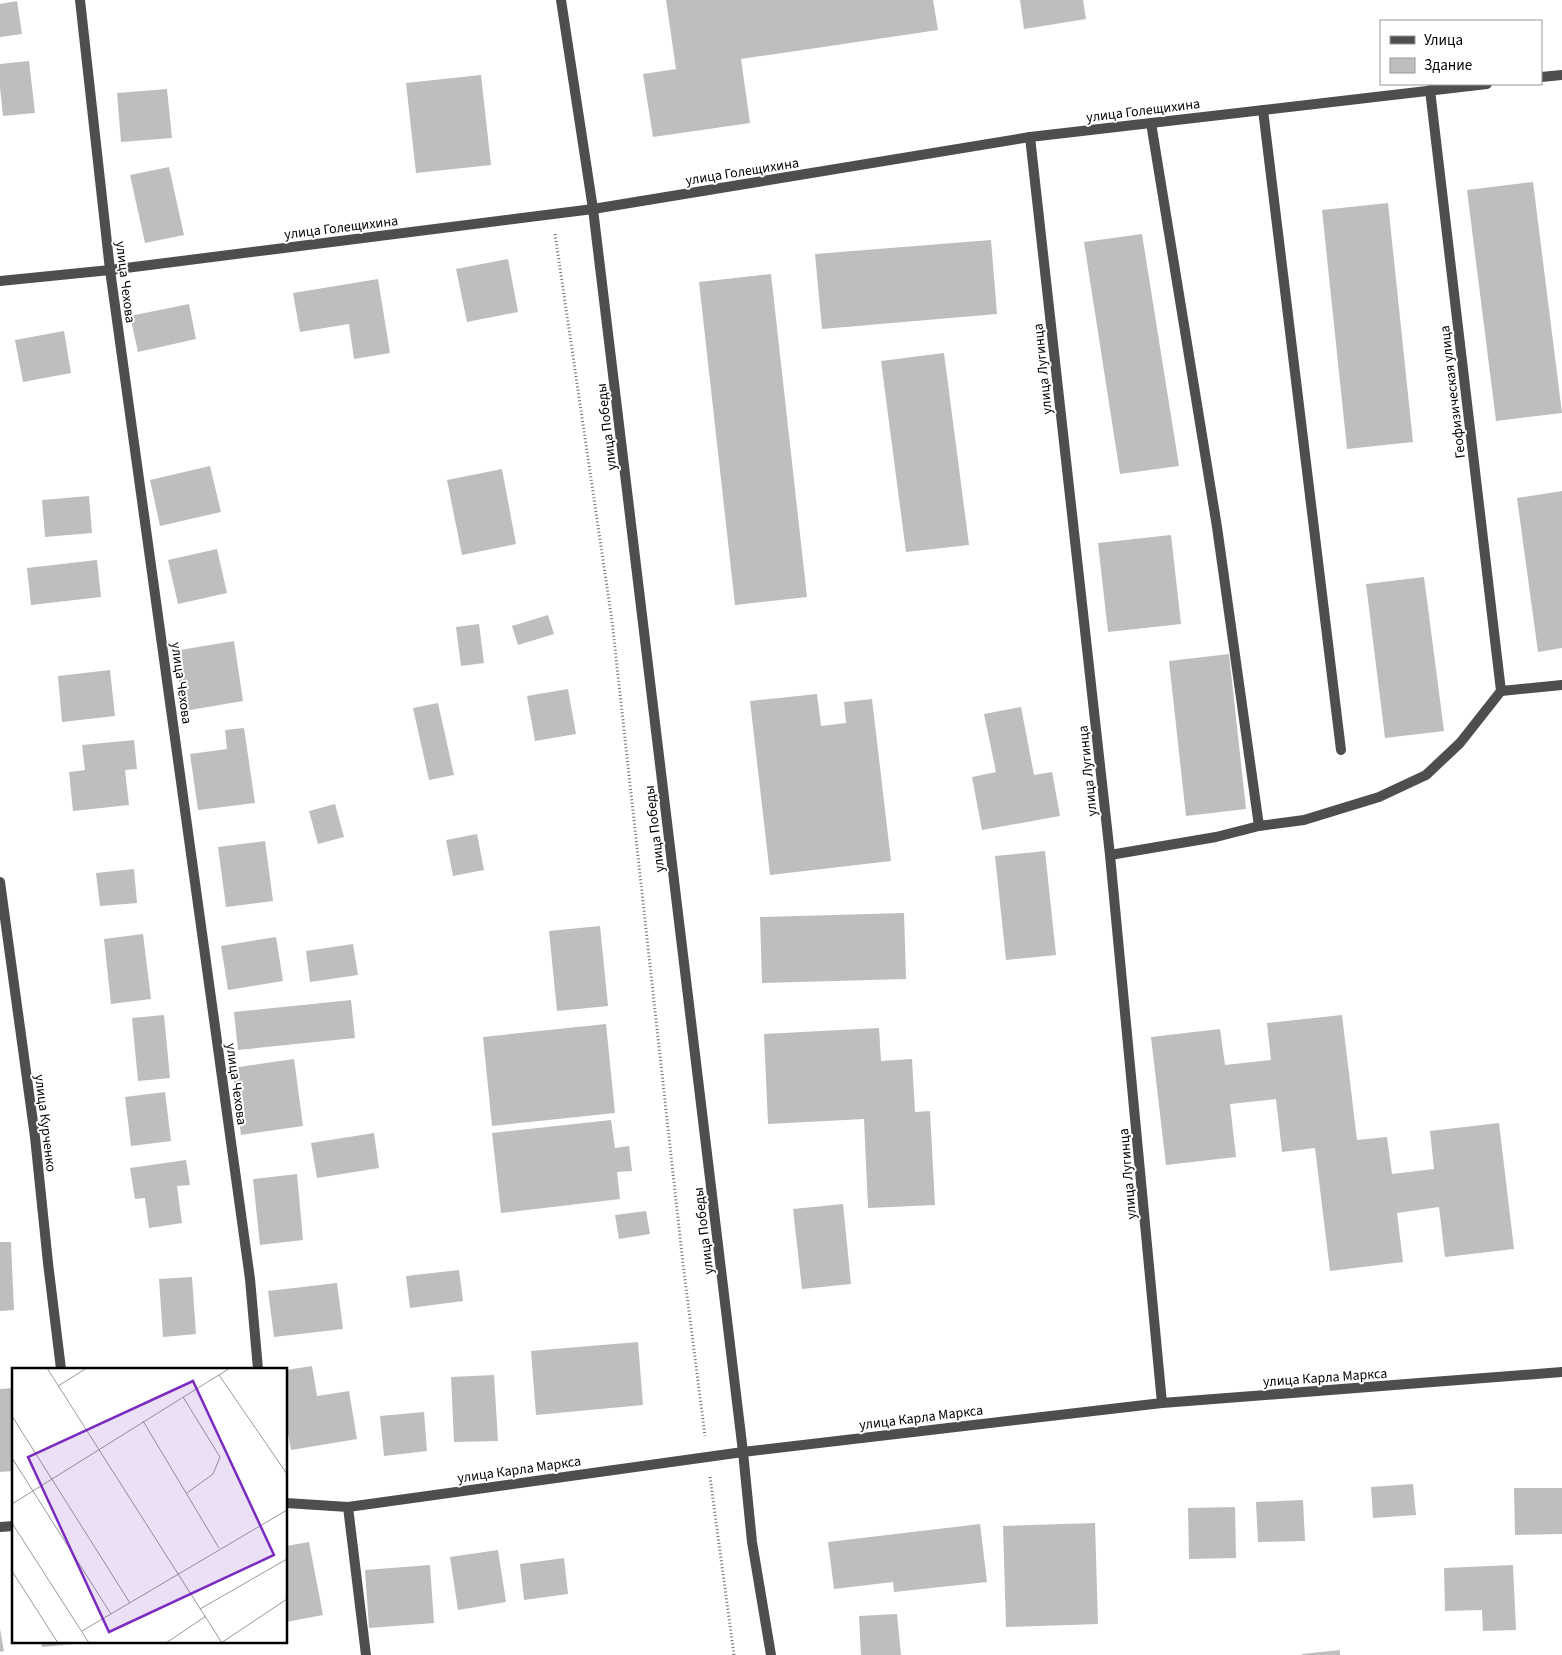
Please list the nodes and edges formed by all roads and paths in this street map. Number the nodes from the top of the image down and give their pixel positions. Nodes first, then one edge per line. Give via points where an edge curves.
1 (80, 0) edge
2 (561, 0) edge
3 (1562, 75) edge
4 (1542, 78) edge
5 (1478, 85) edge
6 (1430, 90) junction
7 (1263, 110) junction
8 (1151, 123) junction
9 (1030, 137) junction
10 (593, 209) junction
11 (552, 214) junction
12 (110, 270) junction
13 (0, 281) edge
14 (1562, 684) edge
15 (1501, 691) junction
16 (1341, 750) dead end
17 (1259, 826) junction
18 (1110, 855) junction
19 (0, 882) edge
20 (61, 1368) edge
21 (258, 1368) edge
22 (1562, 1372) edge
23 (1162, 1403) junction
24 (743, 1452) junction
25 (708, 1457) junction
26 (288, 1503) edge
27 (348, 1507) junction
28 (366, 1655) edge
29 (734, 1655) edge
30 (771, 1655) edge

1 - 12 street, улица Чехова
2 - 10 street, улица Победы
3 - 4 street
5 - 6 street, улица Голещихина
6 - 7 street, улица Голещихина
6 - 15 street, Геофизическая улица
7 - 8 street, улица Голещихина
7 - 16 street
8 - 9 street, улица Голещихина
8 - 17 street via 1217,527
9 - 10 street, улица Голещихина
9 - 18 street, улица Лугинца
10 - 11 street, улица Голещихина
10 - 24 street, улица Победы
11 - 12 street, улица Голещихина
11 - 25 path via 612,621 683,1264
12 - 13 street, улица Голещихина
12 - 21 street, улица Чехова via 249,1270
14 - 15 street
15 - 17 street via 1460,743 1426,775 1380,797 1304,820
17 - 18 street via 1216,837
18 - 23 street, улица Лугинца
19 - 20 street, улица Курченко via 35,1136
22 - 23 street, улица Карла Маркса
23 - 24 street, улица Карла Маркса
24 - 25 street, улица Карла Маркса
24 - 30 street, улица Победы via 752,1542
25 - 27 street, улица Карла Маркса
25 - 29 path
26 - 27 street, улица Карла Маркса
27 - 28 street

